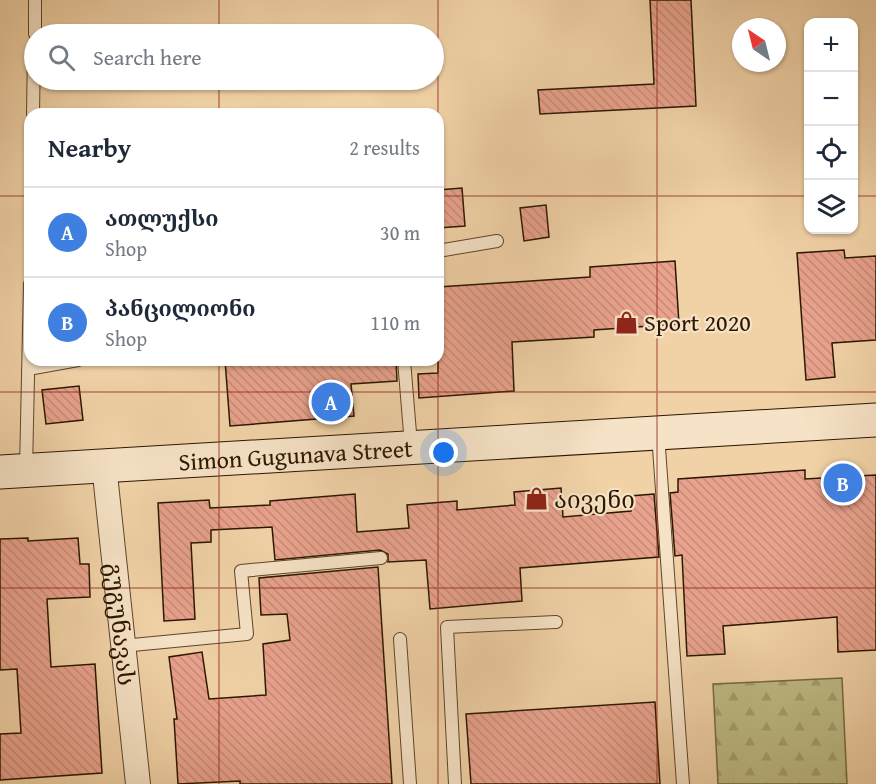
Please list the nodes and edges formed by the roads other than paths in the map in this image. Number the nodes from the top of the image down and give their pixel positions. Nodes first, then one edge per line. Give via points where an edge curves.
1 (35, 0) edge
2 (35, 24) edge
3 (33, 90) edge
4 (33, 108) edge
5 (497, 241) dead end
6 (444, 250) edge
7 (28, 366) edge
8 (45, 366) edge
9 (404, 366) edge
10 (28, 369) junction
11 (876, 420) edge
12 (657, 433) junction
13 (411, 446) junction
14 (104, 465) junction
15 (13, 471) edge
16 (381, 558) dead end
17 (556, 622) dead end
18 (400, 639) dead end
19 (122, 646) junction
20 (138, 784) edge
21 (410, 784) edge
22 (454, 784) edge
23 (683, 784) edge

1 - 2 lane
3 - 4 lane
5 - 6 lane
7 - 10 lane
8 - 10 lane
9 - 13 lane
10 - 15 lane
11 - 12 main road, Simon Gugunava Street
12 - 13 main road, Simon Gugunava Street
12 - 23 lane
13 - 14 main road, Simon Gugunava Street
14 - 15 main road, Simon Gugunava Street
14 - 19 street, გუგუნავას
16 - 19 lane via 241,571 246,634
17 - 22 lane via 447,627
18 - 21 lane
19 - 20 street, გუგუნავას

